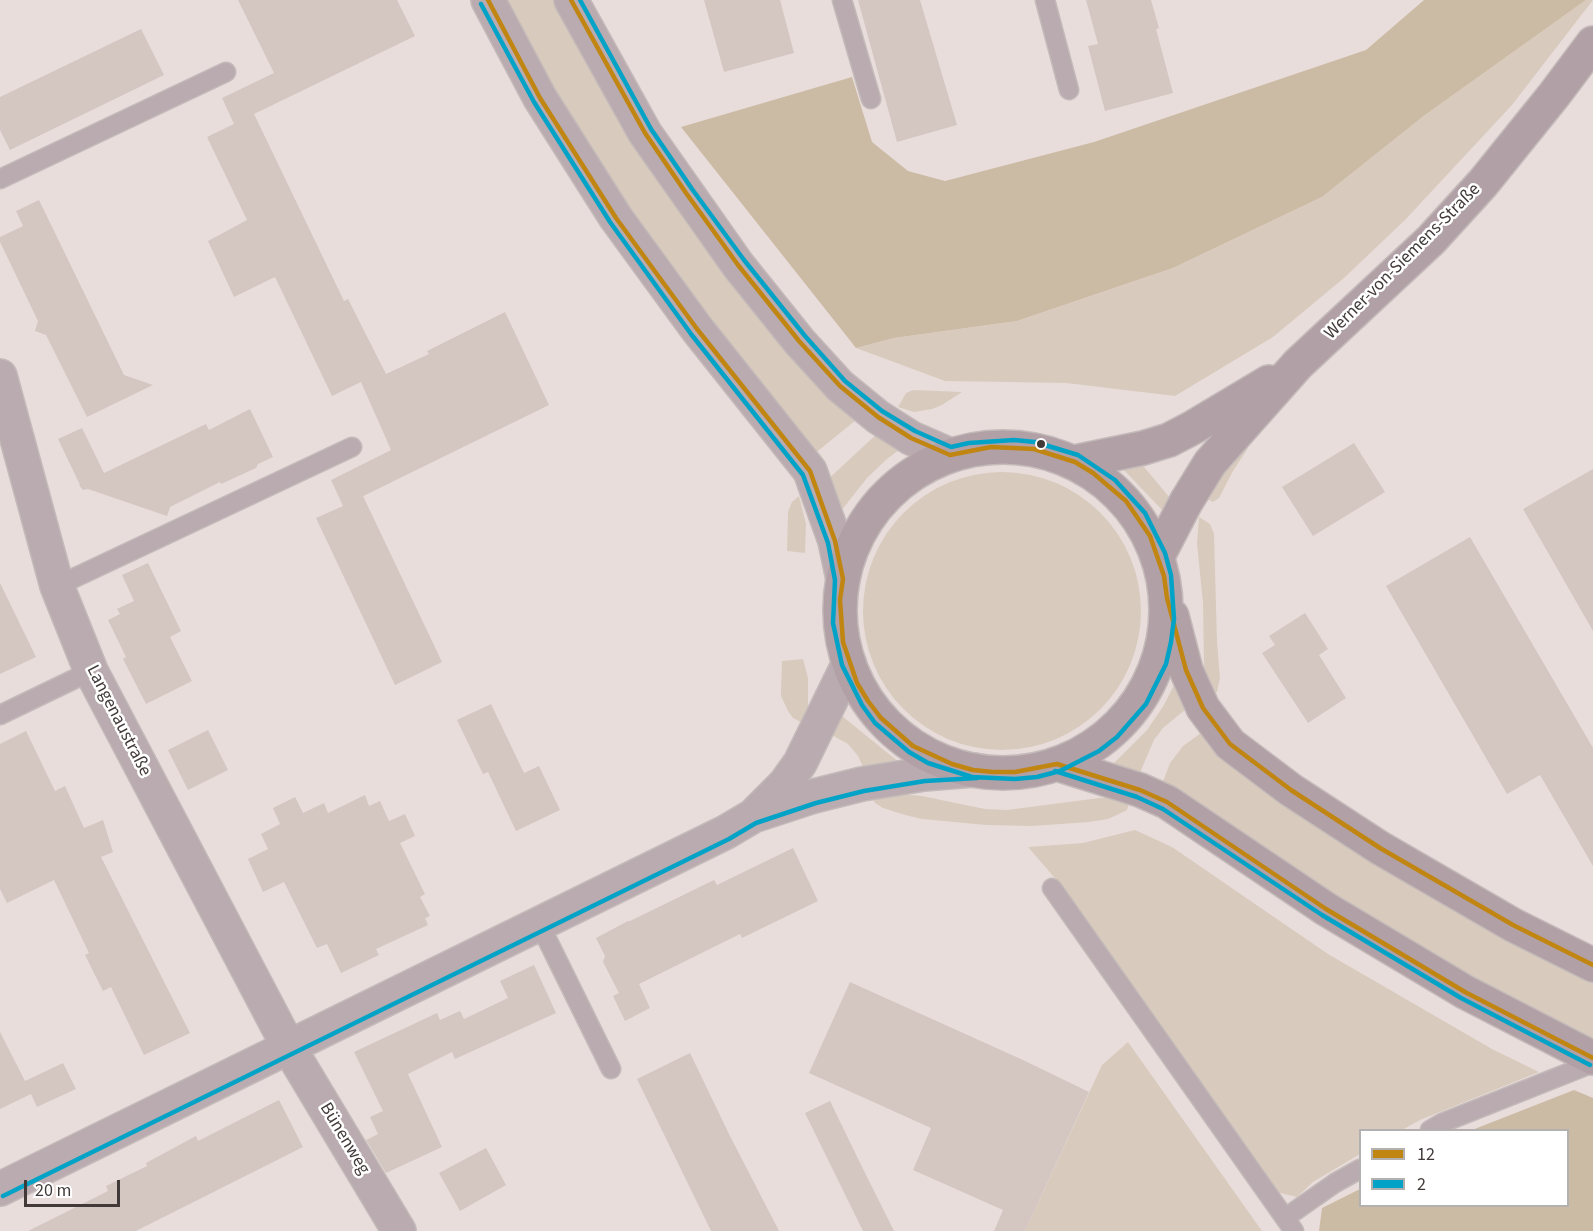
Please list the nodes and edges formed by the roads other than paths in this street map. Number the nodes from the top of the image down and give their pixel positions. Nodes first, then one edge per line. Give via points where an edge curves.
1 (488, 0) edge
2 (571, 0) edge
3 (842, 0) edge
4 (1045, 0) edge
5 (1593, 43) edge
6 (226, 72) dead end
7 (1070, 90) dead end
8 (871, 99) dead end
9 (0, 179) edge
10 (1298, 364) junction
11 (0, 376) edge
12 (352, 447) dead end
13 (950, 456) junction
14 (1075, 462) junction
15 (1158, 556) junction
16 (843, 579) junction
17 (57, 586) junction
18 (1167, 598) junction
19 (849, 663) junction
20 (91, 671) junction
21 (0, 716) edge
22 (1057, 764) junction
23 (973, 770) junction
24 (753, 816) junction
25 (1052, 888) dead end
26 (539, 923) junction
27 (1593, 965) edge
28 (288, 1046) junction
29 (1593, 1058) edge
30 (1593, 1063) edge
31 (611, 1069) dead end
32 (1433, 1129) edge
33 (1359, 1170) edge
34 (2, 1182) edge
35 (1290, 1225) edge
36 (399, 1231) edge

1 - 16 street via 540,98 616,218 697,329 810,471 835,541
2 - 13 street via 645,133 738,265 799,341 840,386 878,417
3 - 8 lane
4 - 7 lane
5 - 10 main road, Werner-von-Siemens-Straße via 1483,183 1431,240
6 - 9 lane
10 - 14 main road, Werner-von-Siemens-Straße via 1169,440
10 - 15 main road, Werner-von-Siemens-Straße via 1210,463
11 - 17 street, Langenaustraße
12 - 17 lane
13 - 14 main road via 981,448 1013,447
13 - 16 main road via 911,475 880,503 856,539
14 - 15 main road via 1126,501
15 - 18 main road
16 - 19 main road via 840,622
17 - 20 street, Langenaustraße
18 - 22 main road via 1159,661 1140,700 1095,745
18 - 27 main road via 1186,670 1203,708 1230,744 1380,848 1513,925
19 - 23 main road via 868,701 896,733 932,757
19 - 24 street via 800,763
20 - 21 lane
20 - 28 street, Langenaustraße
22 - 23 main road via 1015,772
22 - 29 main road via 1167,802 1326,909 1435,974
23 - 24 street via 862,784
24 - 26 street
25 - 35 lane
26 - 28 street
26 - 31 lane
28 - 34 street
28 - 36 street, Bünenweg
30 - 32 lane
33 - 35 lane via 1335,1183

